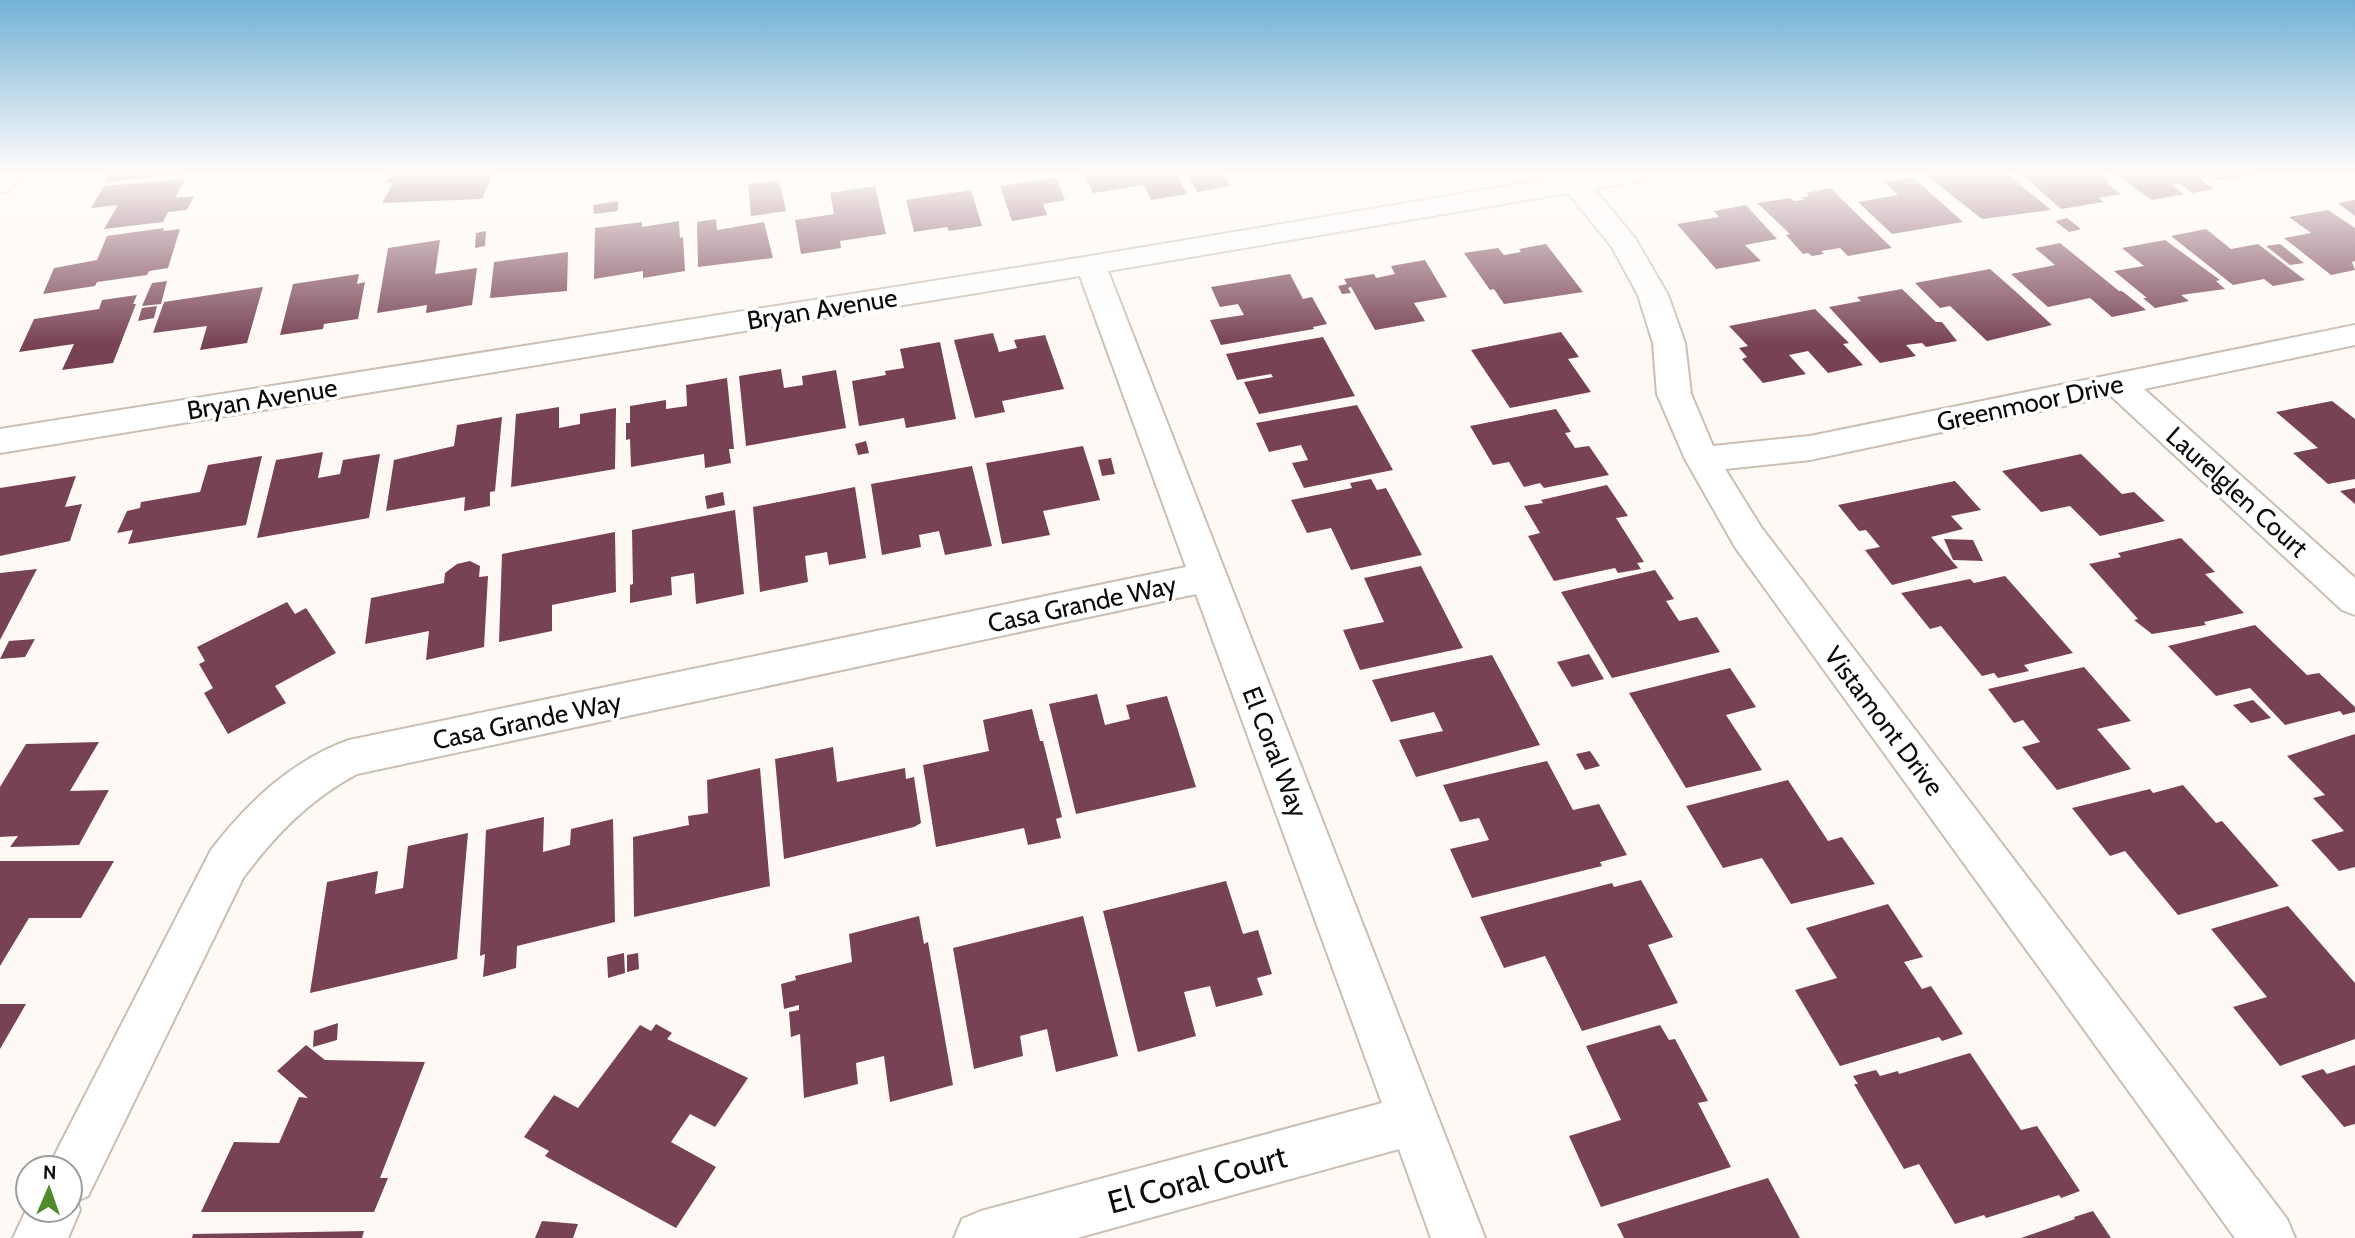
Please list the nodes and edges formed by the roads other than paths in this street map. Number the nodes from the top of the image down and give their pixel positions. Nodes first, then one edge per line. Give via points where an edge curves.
1 (1285, 230) edge
2 (1613, 230) edge
3 (1091, 265) junction
4 (2355, 335) edge
5 (2118, 384) junction
6 (0, 441) edge
7 (1702, 459) junction
8 (1209, 576) junction
9 (2355, 600) edge
10 (1412, 1120) junction
11 (82, 1154) edge
12 (981, 1238) edge
13 (1458, 1238) edge
14 (2268, 1238) edge

1 - 3 street, Bryan Avenue
2 - 7 street, Vistamont Drive via 1653,295 1669,343 1674,394
3 - 6 street, Bryan Avenue
3 - 8 street, El Coral Way
4 - 5 street, Greenmoor Drive
5 - 7 street, Greenmoor Drive via 1810,449
5 - 9 street, Laurelglen Court
7 - 14 street, Vistamont Drive via 1748,537
8 - 10 street, El Coral Way
8 - 11 street, Casa Grande Way via 349,758 322,771 279,802 227,864
10 - 12 street, El Coral Court
10 - 13 street, El Coral Way

